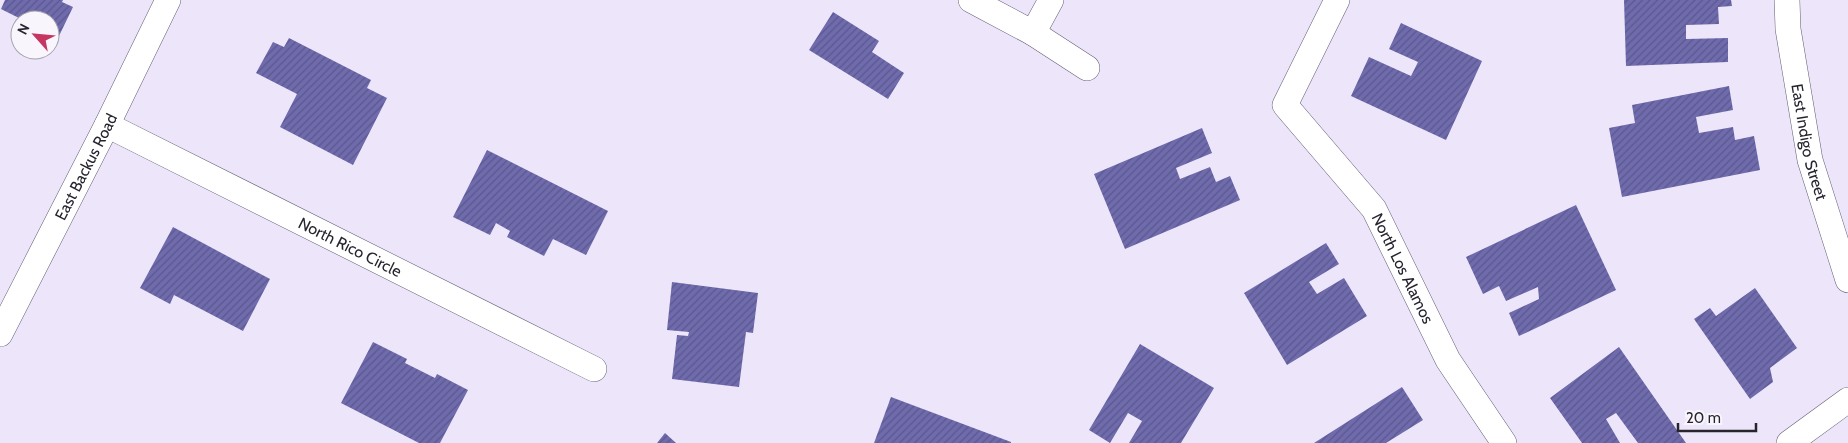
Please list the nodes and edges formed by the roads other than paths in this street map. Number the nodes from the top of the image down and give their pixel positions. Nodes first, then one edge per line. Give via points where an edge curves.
1 (168, 0) edge
2 (971, 0) edge
3 (1050, 0) edge
4 (1337, 0) edge
5 (1787, 0) edge
6 (1033, 33) junction
7 (1087, 68) dead end
8 (107, 125) junction
9 (1848, 280) edge
10 (0, 334) edge
11 (594, 370) dead end
12 (1848, 400) edge
13 (1504, 443) edge
14 (1789, 443) edge

1 - 8 street, East Backus Road
2 - 6 street
3 - 6 street
4 - 13 street, North Los Alamos via 1284,105 1374,209 1448,360
5 - 9 street, East Indigo Street via 1788,29 1810,160
6 - 7 street
8 - 10 street, East Backus Road
8 - 11 street, North Rico Circle
12 - 14 street

